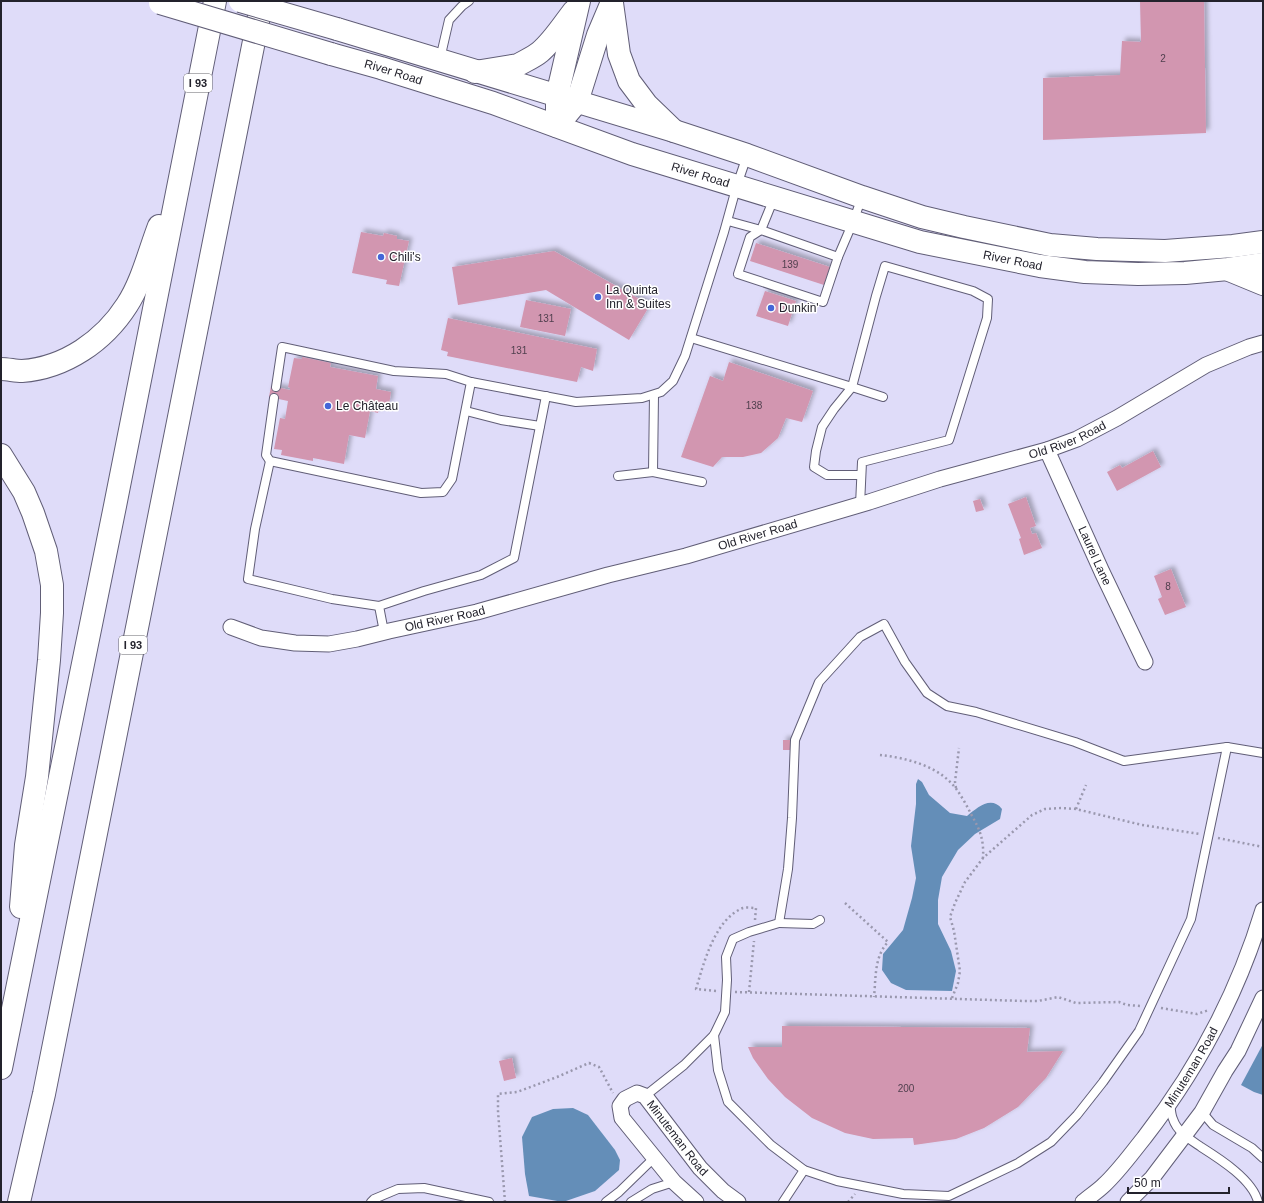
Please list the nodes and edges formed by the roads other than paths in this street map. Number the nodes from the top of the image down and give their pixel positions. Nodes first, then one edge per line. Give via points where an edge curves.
1 (215, 1) edge
2 (240, 1) edge
3 (262, 1) edge
4 (469, 1) edge
5 (156, 2) edge
6 (612, 2) edge
7 (578, 4) edge
8 (439, 60) junction
9 (475, 72) junction
10 (567, 99) junction
11 (557, 126) junction
12 (674, 131) junction
13 (747, 155) junction
14 (182, 165) junction
15 (737, 185) junction
16 (775, 197) junction
17 (862, 197) junction
18 (728, 221) junction
19 (853, 222) junction
20 (1263, 228) edge
21 (761, 230) junction
22 (1263, 242) edge
23 (1233, 246) junction
24 (838, 257) junction
25 (1263, 264) edge
26 (1228, 269) junction
27 (1263, 284) edge
28 (691, 338) junction
29 (1263, 343) edge
30 (1, 368) edge
31 (471, 382) junction
32 (276, 387) dead end
33 (852, 387) junction
34 (654, 395) junction
35 (546, 396) junction
36 (883, 397) dead end
37 (274, 398) dead end
38 (466, 411) junction
39 (540, 426) junction
40 (1047, 450) junction
41 (1, 455) edge
42 (270, 461) junction
43 (653, 472) junction
44 (861, 475) junction
45 (618, 476) dead end
46 (702, 482) dead end
47 (860, 505) junction
48 (379, 606) junction
49 (231, 627) dead end
50 (384, 632) junction
51 (1145, 662) dead end
52 (1227, 748) junction
53 (1263, 753) edge
54 (1263, 910) edge
55 (820, 920) dead end
56 (778, 923) junction
57 (1263, 998) edge
58 (12, 1013) junction
59 (714, 1035) junction
60 (1, 1068) edge
61 (645, 1096) junction
62 (1170, 1104) junction
63 (1202, 1112) junction
64 (1185, 1136) junction
65 (655, 1157) junction
66 (1263, 1158) edge
67 (804, 1170) junction
68 (674, 1182) junction
69 (951, 1199) edge
70 (19, 1202) edge
71 (371, 1202) edge
72 (490, 1202) edge
73 (606, 1202) edge
74 (631, 1202) edge
75 (696, 1202) edge
76 (738, 1202) edge
77 (782, 1202) edge
78 (1083, 1202) edge
79 (1128, 1202) edge
80 (1258, 1202) edge

1 - 14 main road, I 93
2 - 8 main road, River Road, bridge
3 - 70 main road, I 93 via 45,1086
4 - 8 lane via 449,20
5 - 11 main road, River Road, bridge via 381,68
6 - 10 main road
6 - 12 main road via 619,54 628,81 647,105
7 - 9 main road via 540,52 518,65
7 - 10 main road via 572,31
8 - 9 main road, River Road
9 - 10 main road, River Road
10 - 11 main road
10 - 12 main road, River Road
11 - 15 main road, River Road via 632,154
12 - 13 main road, River Road
13 - 15 lane
13 - 17 main road, River Road
14 - 30 main road via 140,279 128,304 112,326 92,344 70,358 22,371
14 - 58 main road, I 93
15 - 16 main road, River Road
15 - 18 lane
16 - 19 main road, River Road
16 - 21 lane
17 - 19 lane
17 - 23 main road, River Road via 922,217 1050,245 1165,251
18 - 21 lane
18 - 28 lane
19 - 24 lane
19 - 26 main road, River Road via 920,242 1040,266 1085,272 1138,274
20 - 23 main road via 1253,237
21 - 24 lane
21 - 24 lane via 750,238 738,274 823,302
22 - 23 main road, River Road
25 - 26 main road, River Road
26 - 27 main road
28 - 33 lane
28 - 34 lane via 674,381
29 - 40 street, Old River Road via 1206,365 1117,418 1083,436
31 - 32 lane via 446,374 394,371 282,347
31 - 35 lane
31 - 38 lane
33 - 36 lane
33 - 44 lane via 822,427 814,467 827,475
33 - 44 lane via 885,266 973,291 988,299 987,318 949,440 862,462
34 - 35 lane via 576,402
34 - 43 lane
35 - 39 lane
37 - 42 lane via 266,455
38 - 39 lane
38 - 42 lane via 452,479 443,492 421,493
39 - 48 lane via 514,558 481,575
40 - 47 street, Old River Road via 940,479
40 - 51 street, Laurel Lane
41 - 58 main road via 24,492 33,513 46,551 52,585 49,668 37,778 26,845
42 - 48 lane via 255,529 248,579 332,599
43 - 45 lane
43 - 46 lane
44 - 47 lane
47 - 50 street, Old River Road via 686,556 477,612
48 - 50 lane
49 - 50 street, Old River Road via 261,638 330,644
52 - 53 lane
52 - 56 lane via 1124,761 1075,742 976,712 947,706 927,693 905,662 884,624 860,637 819,682 795,740 788,869
52 - 69 lane via 1191,919 1139,1031 1077,1115 1051,1142
54 - 62 street, Minuteman Road via 1233,992
55 - 56 lane via 813,924
56 - 59 lane via 733,940 726,957 725,1012
57 - 63 street via 1238,1051
58 - 60 main road, I 93
59 - 61 lane via 684,1065
59 - 67 lane via 718,1070 728,1102 771,1145
61 - 65 street, Minuteman Road via 637,1093 625,1099 620,1106 622,1118
61 - 76 street, Minuteman Road via 700,1168
62 - 64 lane via 1173,1120
62 - 78 street, Minuteman Road via 1126,1161 1105,1184
63 - 64 street
63 - 66 lane via 1213,1125 1252,1148
64 - 79 street via 1152,1178
64 - 80 lane via 1245,1180
65 - 68 street
65 - 73 lane
67 - 69 lane via 837,1181 903,1194
67 - 77 lane
68 - 74 lane via 652,1190
68 - 75 street
71 - 72 lane via 398,1189 424,1188

